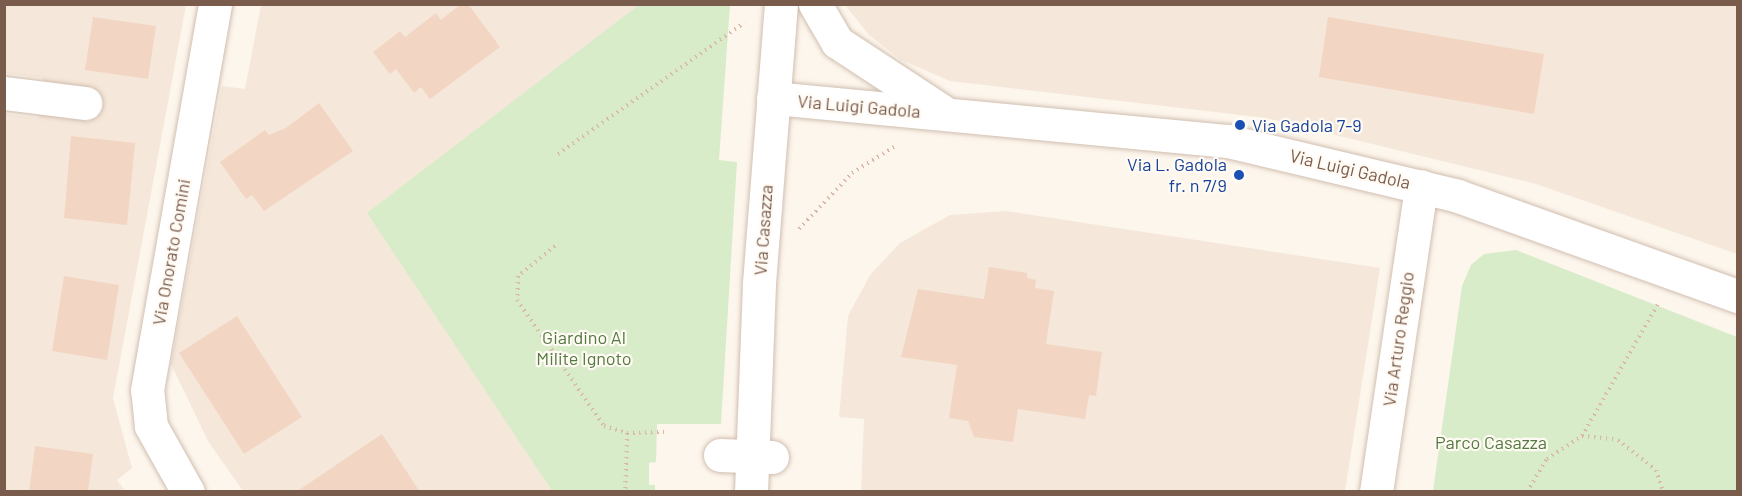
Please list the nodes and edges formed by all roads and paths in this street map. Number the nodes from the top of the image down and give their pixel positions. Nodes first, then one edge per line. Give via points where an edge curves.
1 (215, 4) edge
2 (781, 4) edge
3 (815, 4) edge
4 (752, 19) dead end
5 (4, 93) edge
6 (773, 98) junction
7 (85, 103) dead end
8 (946, 114) junction
9 (558, 154) dead end
10 (1421, 186) junction
11 (792, 238) dead end
12 (555, 246) dead end
13 (1737, 296) edge
14 (1661, 299) dead end
15 (664, 432) dead end
16 (627, 433) junction
17 (1581, 436) junction
18 (188, 492) edge
19 (625, 492) edge
20 (750, 492) edge
21 (1376, 492) edge
22 (1527, 492) edge
23 (1664, 492) edge

1 - 18 street, Via Onorato Comini via 147,390 154,434
2 - 6 street, Via Casazza
3 - 8 street, Via Luigi Gadola via 837,42
4 - 9 path
5 - 7 street
6 - 8 street, Via Luigi Gadola
6 - 20 street, Via Casazza via 748,456
8 - 10 street, Via Luigi Gadola via 1228,141
8 - 11 path via 852,173
10 - 13 street, Via Luigi Gadola via 1660,264
10 - 21 street, Via Arturo Reggio
12 - 16 path via 519,276 517,300 604,426
14 - 17 path
15 - 16 path
16 - 19 path
17 - 22 path via 1546,459
17 - 23 path via 1618,440 1656,470

